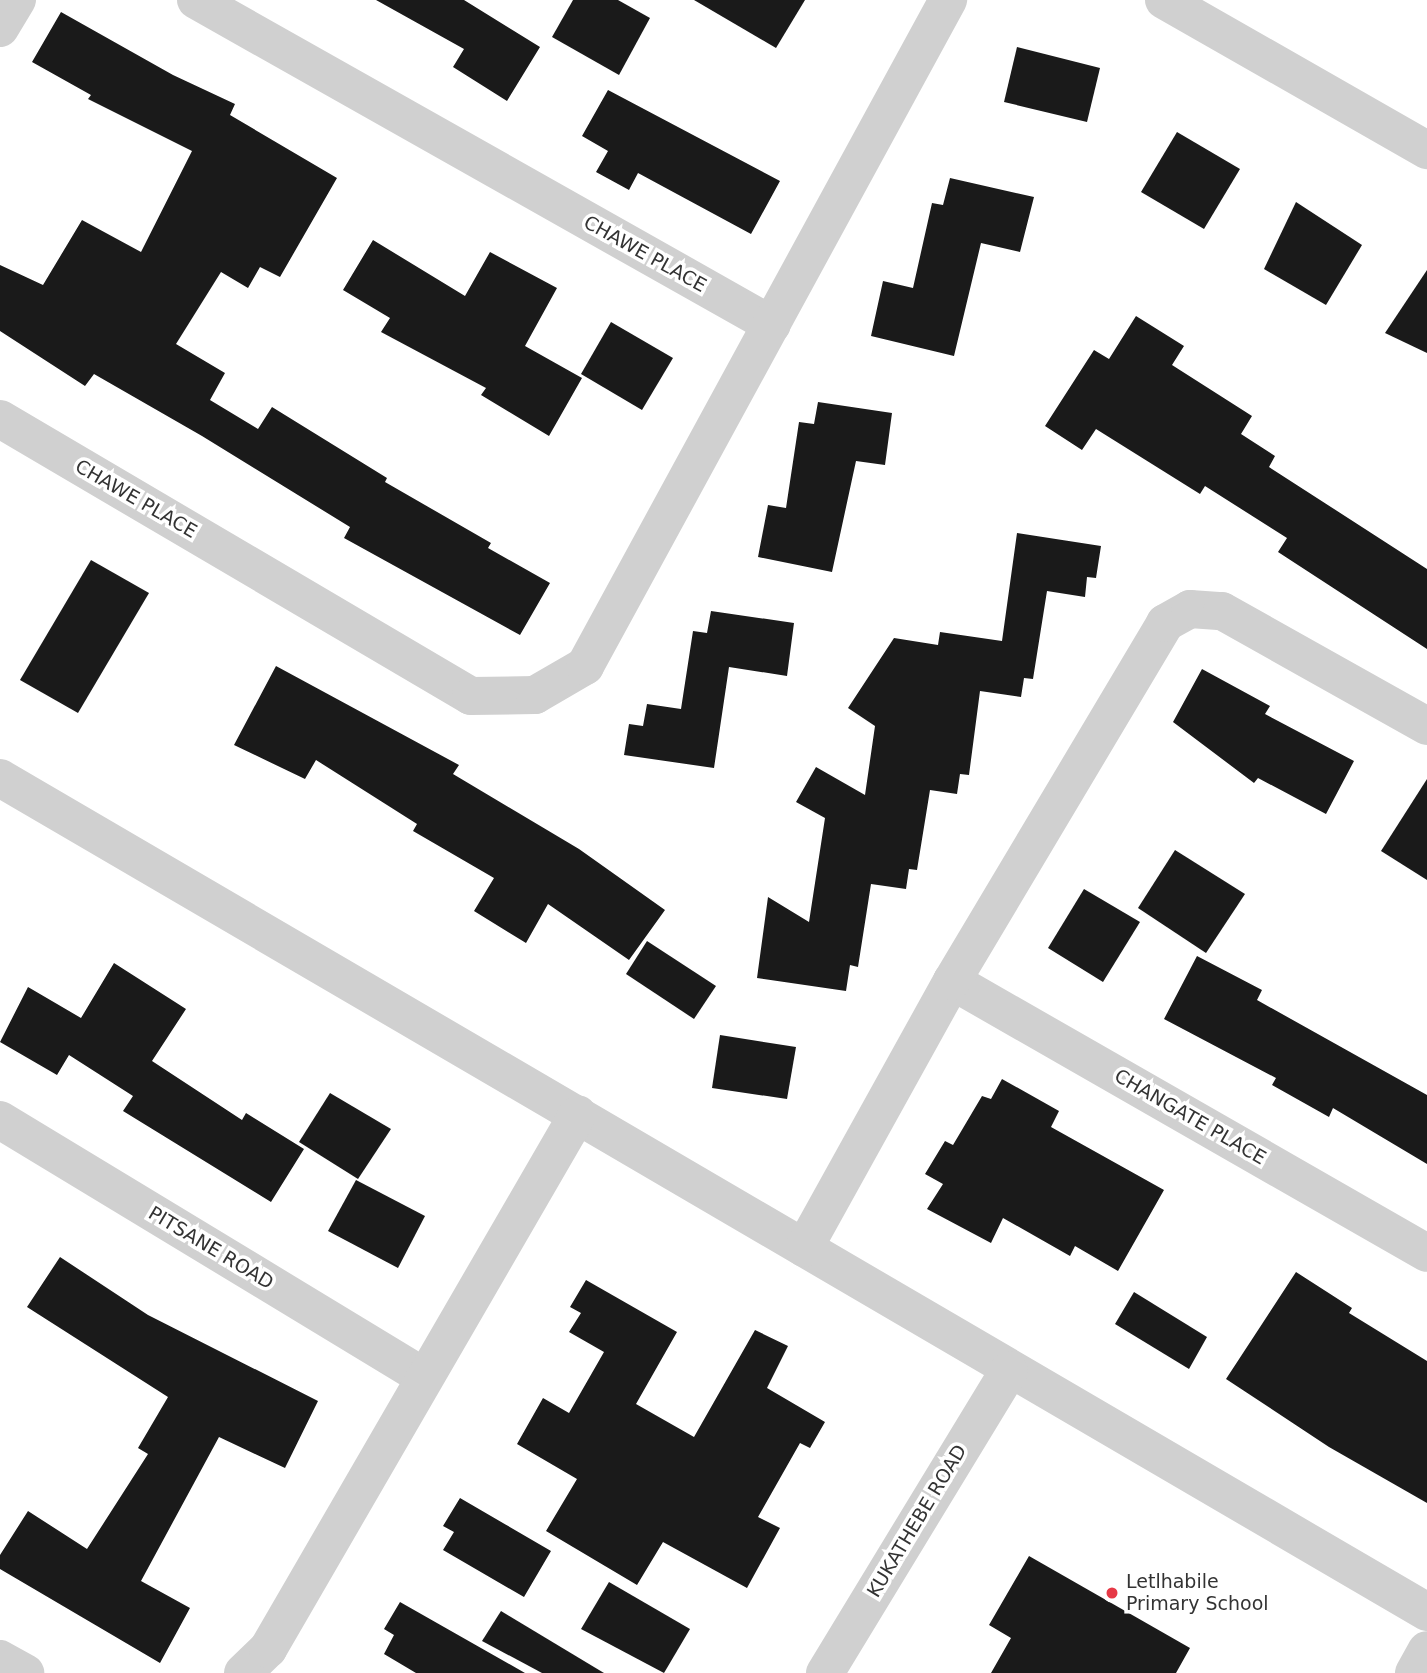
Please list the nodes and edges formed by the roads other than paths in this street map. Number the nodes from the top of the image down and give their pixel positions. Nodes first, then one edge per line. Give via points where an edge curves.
1 (17, 0) edge
2 (196, 0) edge
3 (948, 0) edge
4 (1169, 1) edge
5 (0, 28) edge
6 (1427, 150) edge
7 (772, 326) junction
8 (0, 419) edge
9 (1427, 726) edge
10 (0, 778) edge
11 (952, 982) junction
12 (578, 1114) junction
13 (0, 1120) edge
14 (804, 1248) junction
15 (1427, 1253) edge
16 (1009, 1370) junction
17 (423, 1376) junction
18 (1427, 1612) edge
19 (1427, 1650) edge
20 (0, 1658) edge
21 (25, 1673) edge
22 (243, 1673) edge
23 (825, 1673) edge
24 (1414, 1673) edge

1 - 5 street
2 - 7 street, CHAWE PLACE
3 - 7 street
4 - 6 street
7 - 8 street, CHAWE PLACE via 585,666 535,695 471,696
9 - 11 street via 1222,611 1191,609 1165,623
10 - 12 street
11 - 14 street
11 - 15 street, CHANGATE PLACE
12 - 14 street
12 - 17 street
13 - 17 street, PITSANE ROAD
14 - 16 street
16 - 18 street
16 - 23 street, KUKATHEBE ROAD
17 - 22 street via 268,1649
19 - 24 street
20 - 21 street

